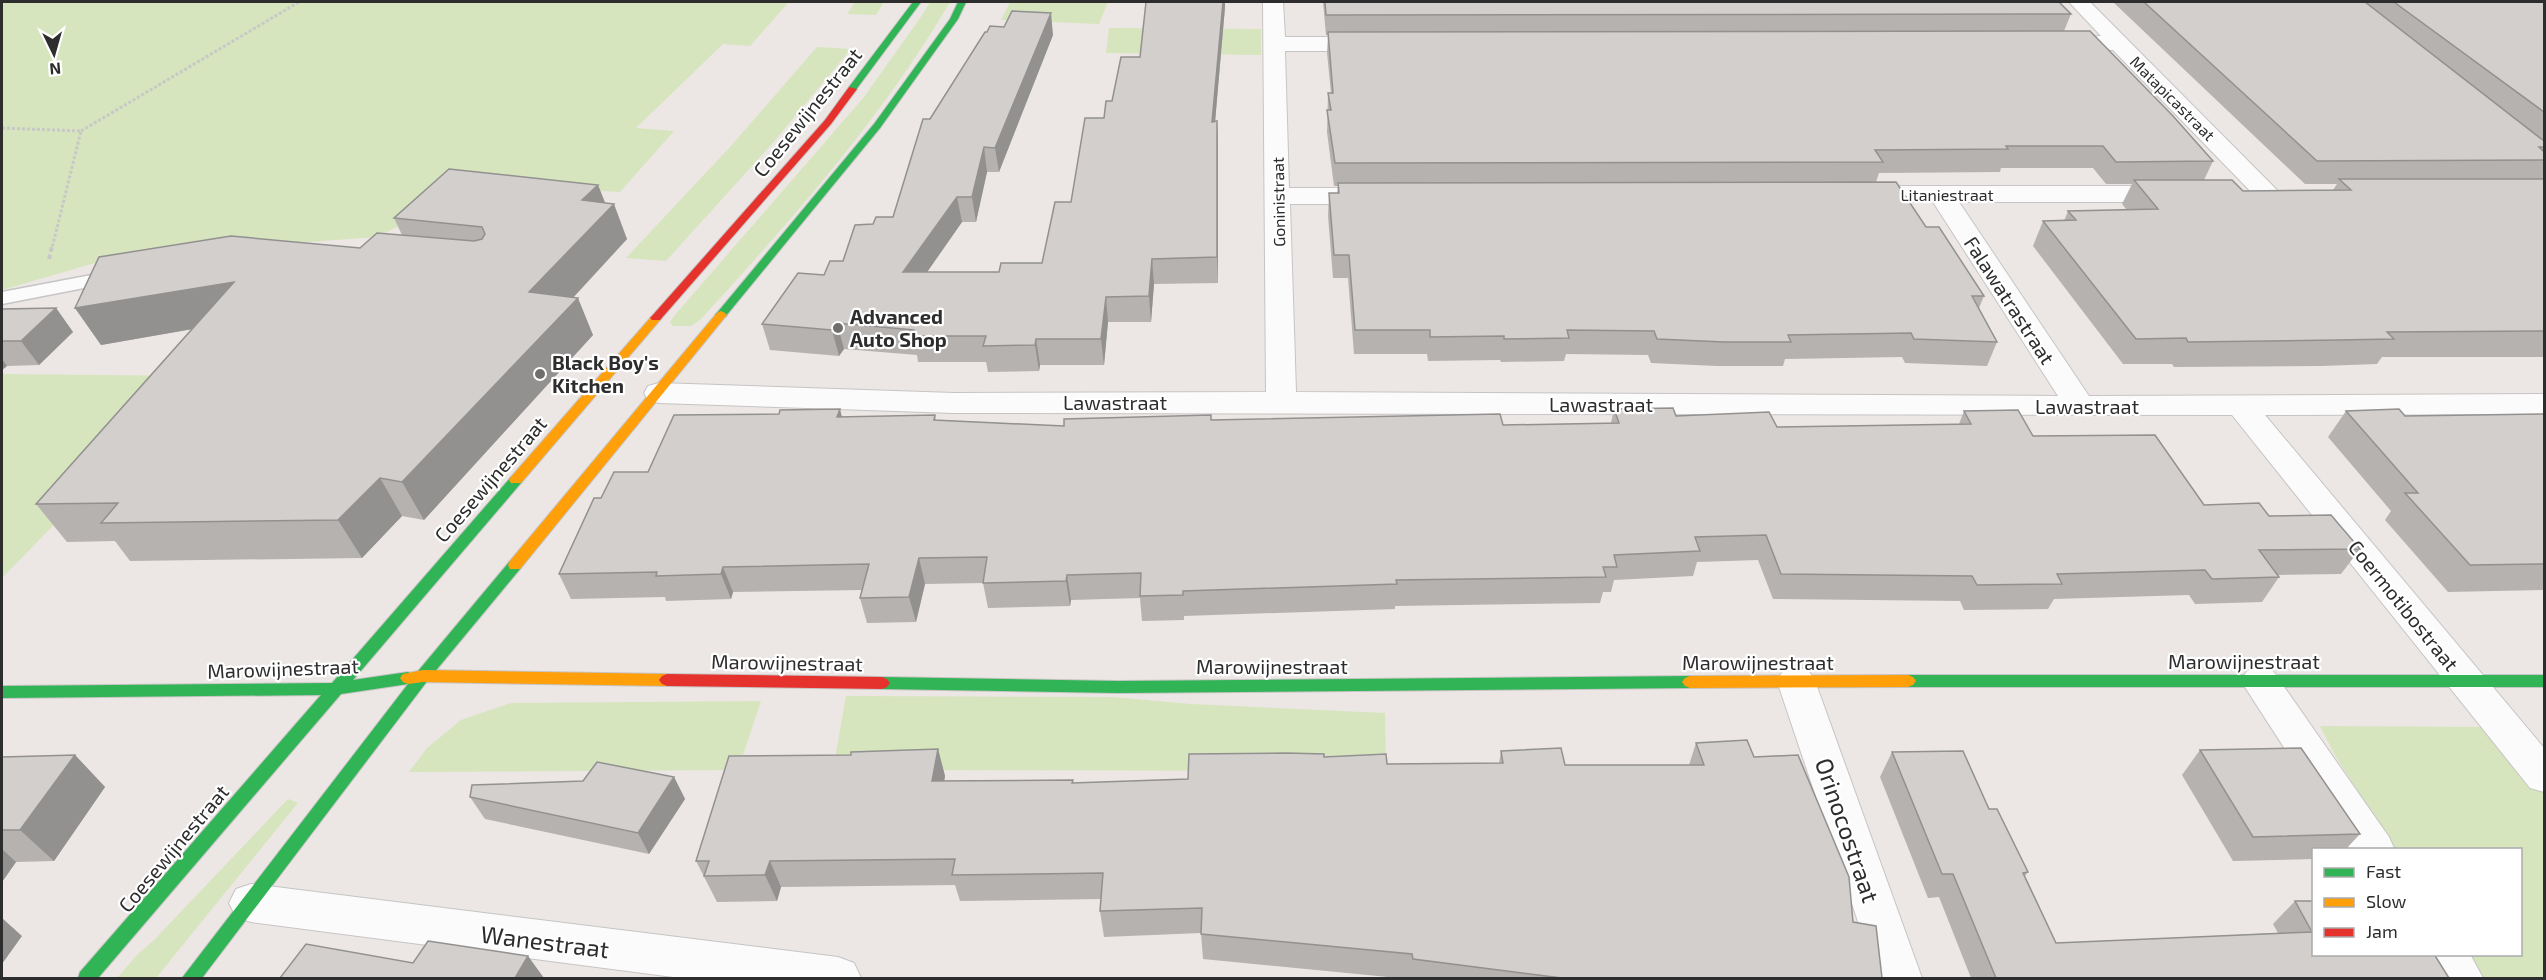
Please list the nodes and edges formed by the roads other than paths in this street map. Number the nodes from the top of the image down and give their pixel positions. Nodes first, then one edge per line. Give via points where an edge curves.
1 (917, 2) edge
2 (962, 2) edge
3 (1273, 2) edge
4 (2079, 2) edge
5 (2119, 43) junction
6 (1273, 44) junction
7 (1392, 44) edge
8 (2036, 44) edge
9 (1834, 194) edge
10 (1941, 194) junction
11 (2197, 194) edge
12 (2232, 194) edge
13 (1396, 195) edge
14 (1278, 196) junction
15 (130, 273) edge
16 (2, 298) edge
17 (659, 393) junction
18 (1281, 402) junction
19 (2544, 404) edge
20 (2241, 405) junction
21 (2080, 406) junction
22 (423, 676) junction
23 (1796, 681) junction
24 (2260, 681) junction
25 (2544, 681) edge
26 (2467, 682) junction
27 (334, 690) junction
28 (2, 692) edge
29 (2544, 776) edge
30 (2373, 848) edge
31 (251, 903) junction
32 (2445, 956) edge
33 (87, 978) edge
34 (192, 978) edge
35 (838, 978) edge
36 (1900, 978) edge
37 (2460, 978) edge

1 - 27 main road, Coesewijnestraat via 828,122
2 - 17 main road via 878,126
3 - 6 street, Goninistraat
4 - 5 street, Matapicastraat
5 - 8 street
5 - 12 street, Matapicastraat via 2279,194
6 - 7 street
6 - 14 street, Goninistraat
9 - 10 street, Litaniestraat
10 - 11 street, Litaniestraat
10 - 21 street, Falawatrastraat
13 - 14 street
14 - 18 street, Goninistraat
15 - 16 lane
17 - 18 street, Lawastraat via 954,403
17 - 22 main road
18 - 21 street, Lawastraat
19 - 20 street, Lawastraat
20 - 21 street, Lawastraat
20 - 26 street, Coermotibostraat
22 - 23 main road, Marowijnestraat via 1118,687
22 - 27 main road, Marowijnestraat
22 - 31 main road
23 - 24 main road, Marowijnestraat
23 - 36 street, Orinocostraat
24 - 26 main road, Marowijnestraat
24 - 30 street
25 - 26 main road, Marowijnestraat
26 - 29 street, Coermotibostraat
27 - 28 main road, Marowijnestraat
27 - 33 main road, Coesewijnestraat
31 - 34 main road
31 - 35 street, Wanestraat
32 - 37 street

